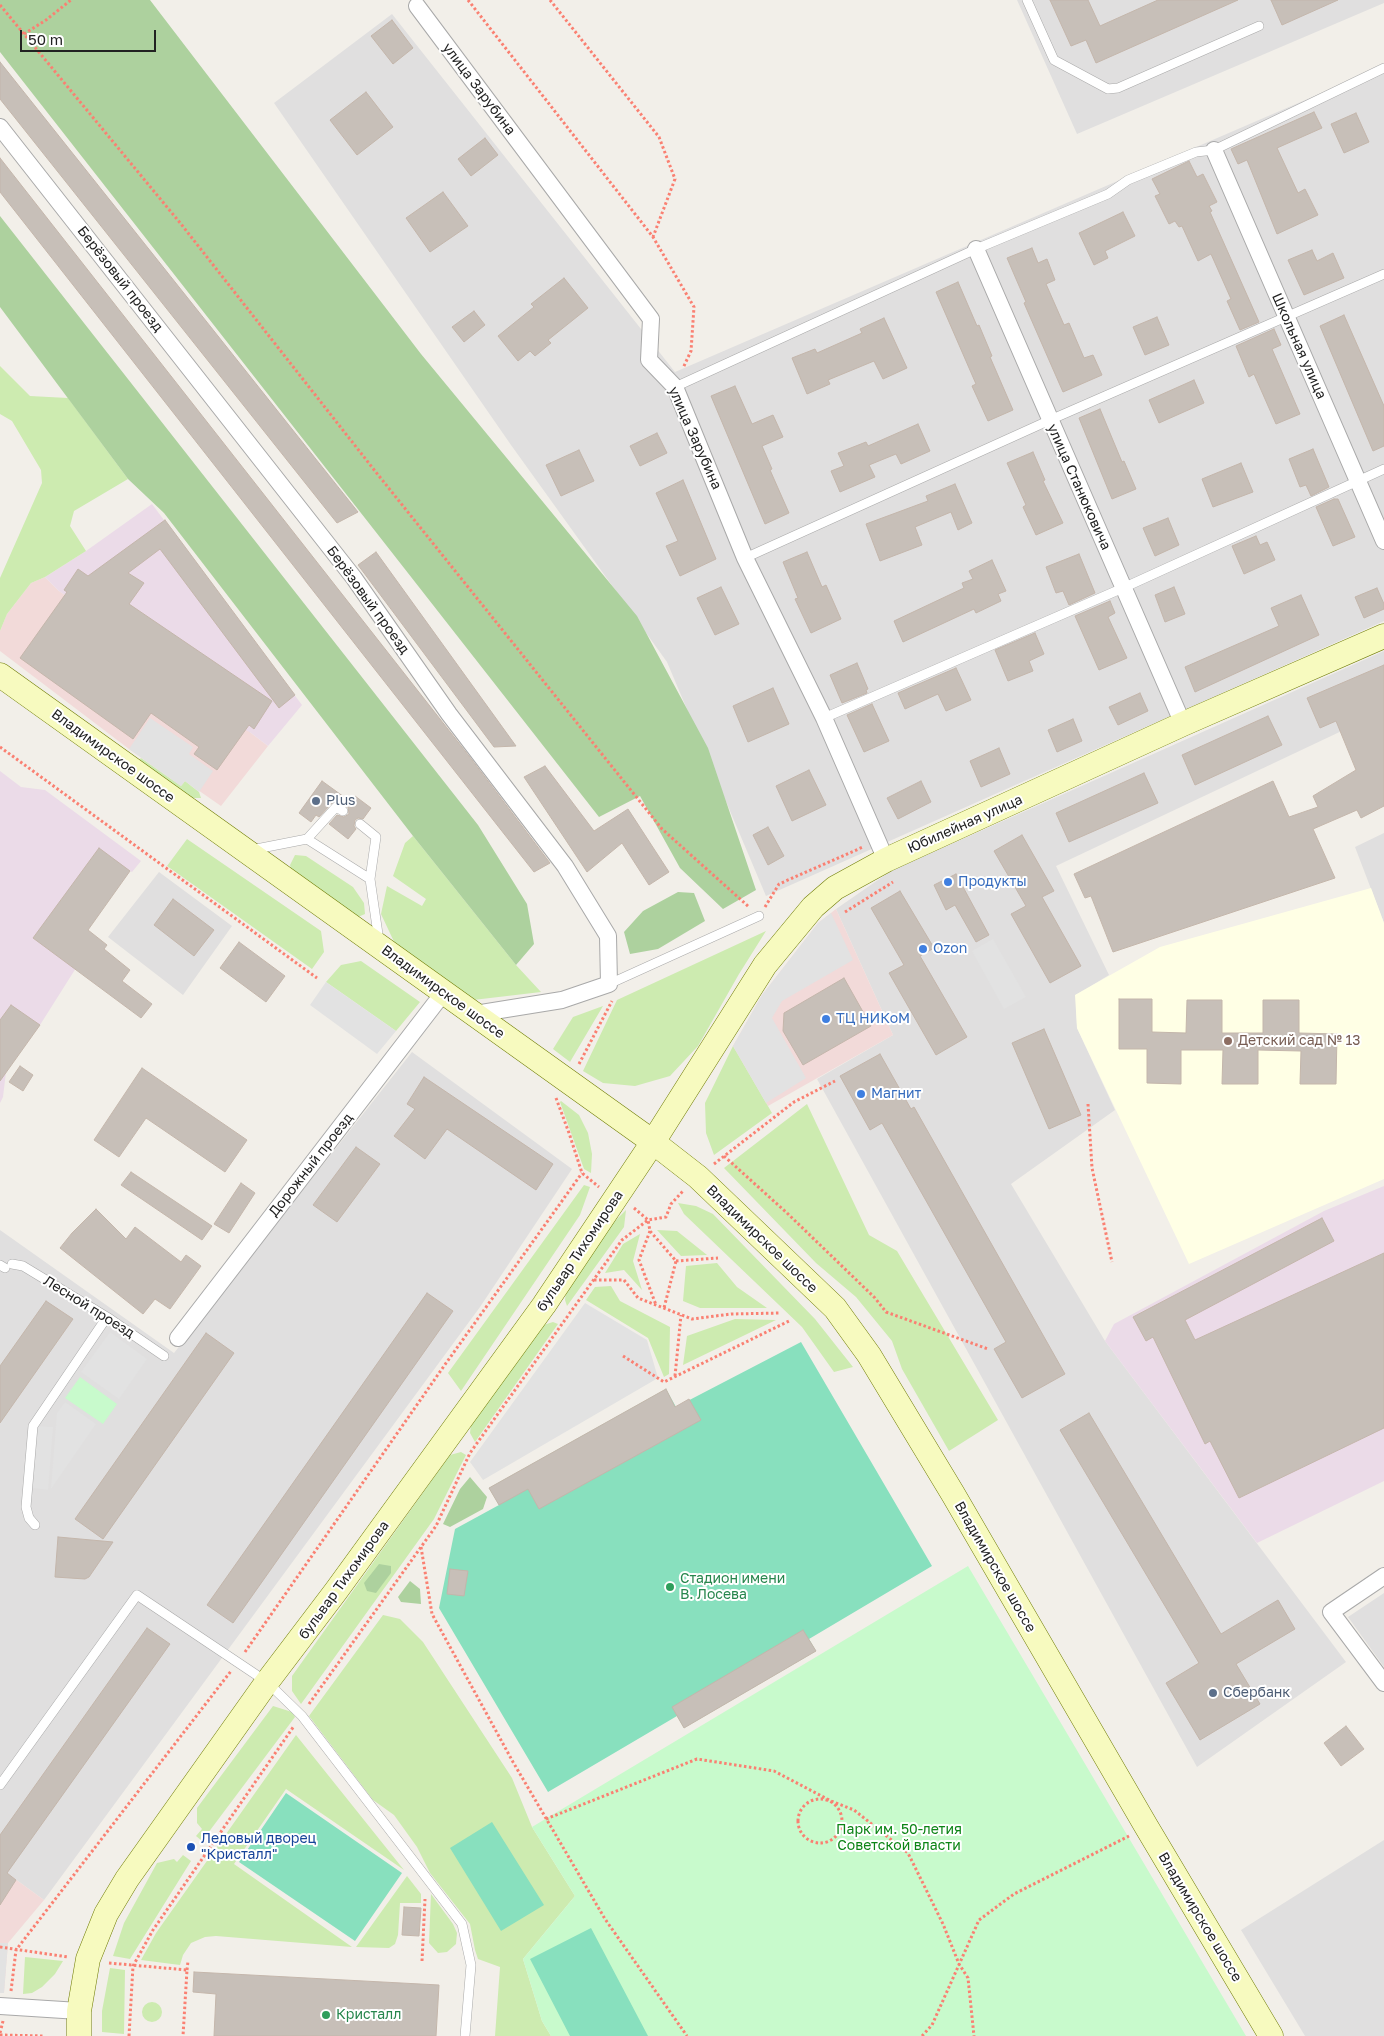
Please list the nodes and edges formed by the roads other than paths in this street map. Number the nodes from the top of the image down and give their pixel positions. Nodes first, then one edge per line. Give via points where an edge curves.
1 (1027, 0) edge
2 (417, 6) dead end
3 (1259, 26) dead end
4 (1384, 68) edge
5 (0, 127) edge
6 (1214, 150) junction
7 (976, 249) junction
8 (1384, 274) edge
9 (1286, 316) junction
10 (675, 387) junction
11 (1050, 420) junction
12 (1384, 469) edge
13 (1358, 480) junction
14 (1384, 541) edge
15 (745, 558) junction
16 (1123, 588) junction
17 (1384, 636) edge
18 (0, 675) edge
19 (824, 718) junction
20 (1182, 724) junction
21 (344, 811) dead end
22 (360, 824) dead end
23 (307, 839) junction
24 (246, 851) junction
25 (886, 860) junction
26 (370, 879) junction
27 (759, 916) road end
28 (380, 946) junction
29 (609, 984) junction
30 (444, 992) junction
31 (475, 1014) junction
32 (653, 1142) junction
33 (6, 1266) edge
34 (107, 1317) junction
35 (178, 1338) dead end
36 (164, 1356) dead end
37 (35, 1525) dead end
38 (1384, 1576) edge
39 (267, 1682) junction
40 (1384, 1683) edge
41 (0, 1785) edge
42 (3, 2006) edge
43 (79, 2011) junction
44 (79, 2036) edge
45 (465, 2036) edge
46 (1271, 2036) edge

1 - 3 lane via 1056,62 1108,89 1118,88
2 - 10 street, улица Зарубина via 651,319 650,360
4 - 6 lane
5 - 29 street, Берёзовый проезд via 354,578 449,714 565,866 608,936
6 - 7 lane via 1196,152 1128,180 1108,194
6 - 9 street, Школьная улица
7 - 10 lane
7 - 11 street, улица Станюковича
8 - 9 lane
9 - 11 lane
9 - 13 street, Школьная улица
10 - 15 street, улица Зарубина
11 - 15 lane
11 - 16 street, улица Станюковича
12 - 13 lane
13 - 14 street, Школьная улица
13 - 16 lane
15 - 19 street, улица Зарубина
16 - 19 lane
16 - 20 street, улица Станюковича
17 - 20 main road, Юбилейная улица
18 - 24 main road, Владимирское шоссе
19 - 25 street, улица Зарубина
20 - 25 main road, Юбилейная улица
21 - 23 lane via 336,807
22 - 26 lane via 376,837
23 - 24 lane
23 - 26 lane
24 - 28 main road, Владимирское шоссе
25 - 32 main road, Юбилейная улица via 835,888 795,927 765,965
26 - 28 lane
27 - 29 lane
28 - 30 main road, Владимирское шоссе
29 - 31 street via 562,1000
30 - 31 main road, Владимирское шоссе
30 - 35 street, Дорожный проезд
31 - 32 main road, Владимирское шоссе
32 - 39 main road, бульвар Тихомирова via 544,1305
32 - 46 main road, Владимирское шоссе via 698,1177 835,1308 869,1355
33 - 34 lane, Лесной проезд via 23,1266
34 - 36 lane, Лесной проезд
34 - 37 lane via 33,1426 26,1507
38 - 40 street via 1331,1612
39 - 41 lane via 137,1595
39 - 43 main road, бульвар Тихомирова via 127,1879 106,1914 88,1960
39 - 45 lane via 302,1716 462,1924 471,1965
42 - 43 street
43 - 44 main road, бульвар Тихомирова

